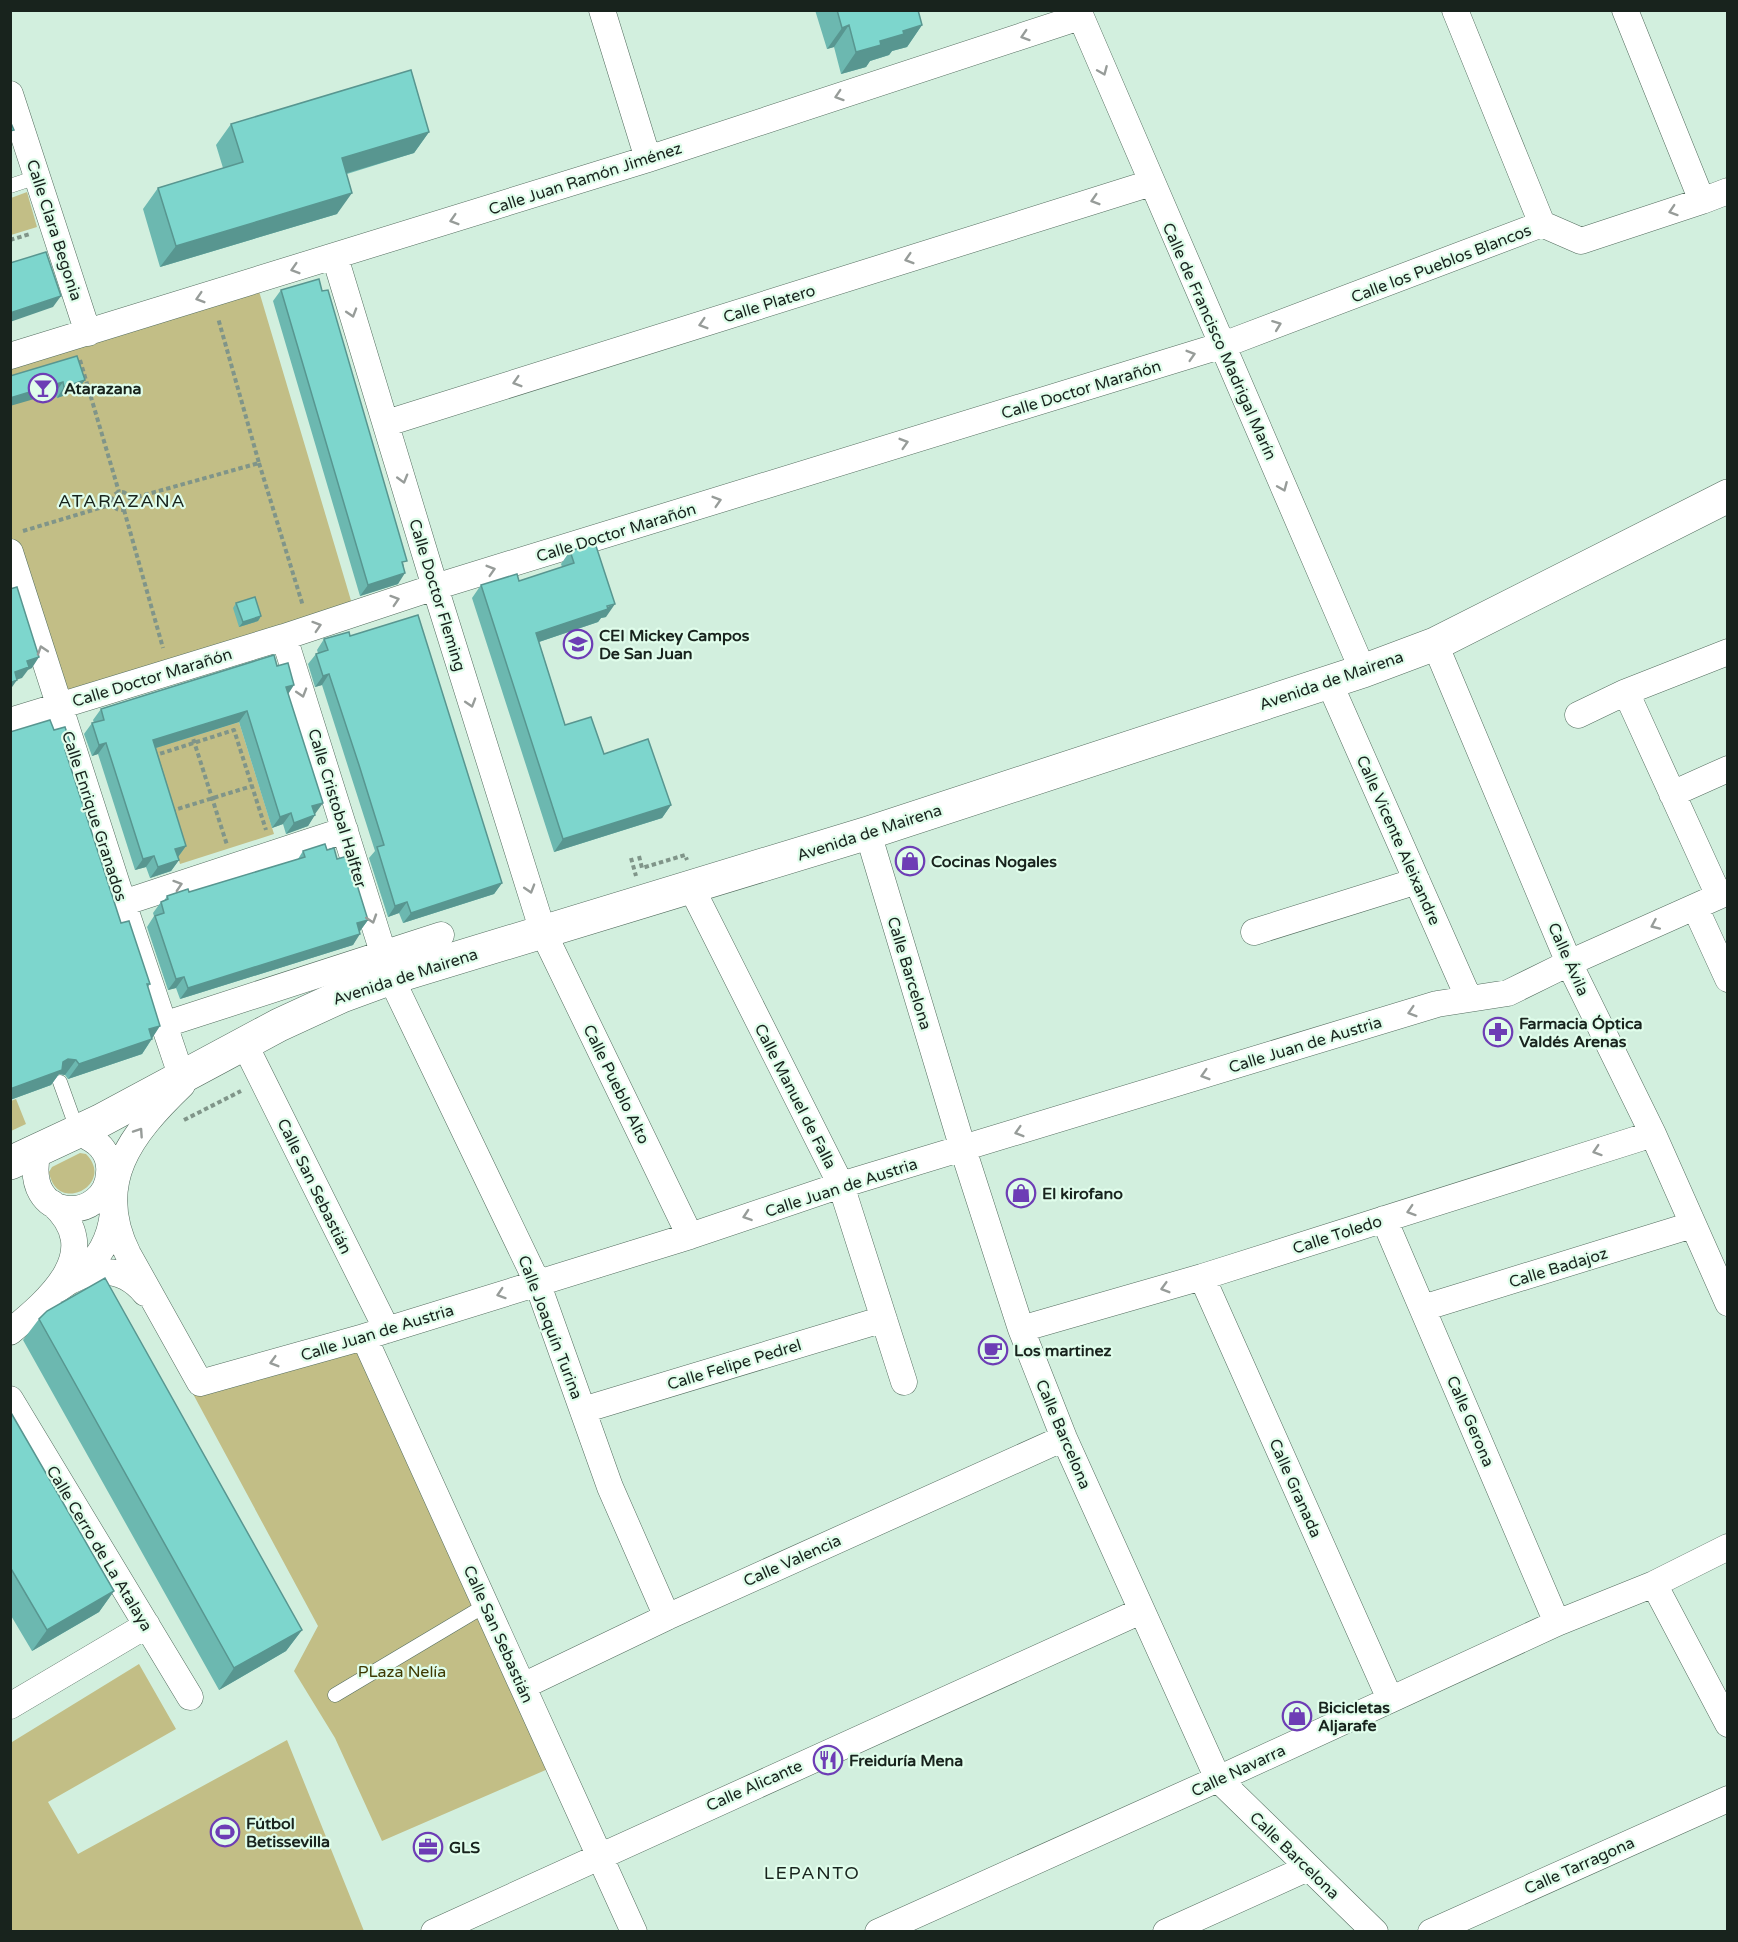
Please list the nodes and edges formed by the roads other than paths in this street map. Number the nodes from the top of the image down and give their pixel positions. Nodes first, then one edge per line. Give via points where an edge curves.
1 (602, 10) edge
2 (1455, 10) edge
3 (1625, 10) edge
4 (1079, 14) edge
5 (10, 94) edge
6 (648, 159) junction
7 (37, 177) junction
8 (1151, 183) junction
9 (10, 186) edge
10 (1728, 191) edge
11 (1702, 201) junction
12 (1542, 224) junction
13 (335, 257) junction
14 (81, 335) junction
15 (1223, 345) junction
16 (10, 356) edge
17 (387, 423) junction
18 (1728, 496) edge
19 (14, 542) edge
20 (435, 587) junction
21 (284, 637) junction
22 (1435, 644) junction
23 (1728, 652) edge
24 (1363, 670) junction
25 (1329, 682) junction
26 (1626, 692) junction
27 (60, 706) junction
28 (1578, 715) dead end
29 (10, 721) edge
30 (1728, 769) edge
31 (1672, 794) junction
32 (345, 830) junction
33 (868, 833) junction
34 (1417, 881) junction
35 (691, 887) junction
36 (1723, 894) edge
37 (123, 903) junction
38 (1695, 907) junction
39 (543, 932) junction
40 (1254, 932) dead end
41 (441, 935) dead end
42 (1569, 963) junction
43 (387, 966) junction
44 (1728, 979) edge
45 (1469, 999) junction
46 (163, 1025) junction
47 (244, 1043) junction
48 (211, 1062) junction
49 (182, 1078) junction
50 (60, 1082) edge
51 (78, 1132) junction
52 (1653, 1134) junction
53 (963, 1149) junction
54 (24, 1157) edge
55 (109, 1166) junction
56 (841, 1185) junction
57 (52, 1203) junction
58 (113, 1206) junction
59 (1384, 1219) junction
60 (1692, 1225) junction
61 (72, 1229) junction
62 (690, 1236) junction
63 (87, 1267) junction
64 (1203, 1277) junction
65 (537, 1282) junction
66 (46, 1299) junction
67 (153, 1302) junction
68 (1728, 1303) edge
69 (1423, 1308) junction
70 (885, 1318) junction
71 (14, 1320) edge
72 (1021, 1329) junction
73 (375, 1333) junction
74 (904, 1382) dead end
75 (10, 1399) edge
76 (583, 1410) junction
77 (1064, 1438) junction
78 (1728, 1547) edge
79 (1654, 1584) junction
80 (486, 1605) junction
81 (1141, 1611) junction
82 (667, 1617) junction
83 (1557, 1623) junction
84 (147, 1626) junction
85 (523, 1686) junction
86 (335, 1695) dead end
87 (190, 1697) dead end
88 (1390, 1699) junction
89 (10, 1706) edge
90 (1728, 1724) edge
91 (1218, 1779) junction
92 (1728, 1799) edge
93 (599, 1855) junction
94 (1308, 1868) junction
95 (434, 1932) edge
96 (634, 1932) edge
97 (878, 1932) edge
98 (1166, 1932) edge
99 (1375, 1932) edge
100 (1431, 1932) edge

1 - 6 street
2 - 12 street
3 - 11 street
4 -> 6 street, Calle Juan Ramón Jiménez
4 -> 8 street, Calle de Francisco Madrigal Marín
5 - 7 street, Calle Clara Begonia
6 -> 13 street, Calle Juan Ramón Jiménez
7 - 9 lane
7 - 14 street, Calle Clara Begonia
8 - 15 street, Calle de Francisco Madrigal Marín
8 -> 17 street, Calle Platero
10 - 11 street, Calle los Pueblos Blancos
11 -> 12 street, Calle los Pueblos Blancos via 1581,241
15 -> 12 street, Calle los Pueblos Blancos
13 -> 14 street, Calle Juan Ramón Jiménez
13 -> 17 street, Calle Doctor Fleming
14 - 16 street, Calle Juan Ramón Jiménez
20 -> 15 street, Calle Doctor Marañón
15 -> 24 street, Calle de Francisco Madrigal Marín
17 -> 20 street, Calle Doctor Fleming
18 - 22 street, Avenida de Mairena
27 -> 19 street, Calle Enrique Granados
21 -> 20 street, Calle Doctor Marañón
20 -> 39 street, Calle Doctor Fleming
21 - 27 street, Calle Doctor Marañón
21 -> 32 street, Calle Cristobal Halfter
22 - 24 street, Avenida de Mairena
22 - 42 street, Calle Ávila
23 - 26 street
24 - 25 street, Avenida de Mairena
25 - 33 street, Avenida de Mairena
25 - 34 street, Calle Vicente Aleixandre
26 - 28 street
26 - 31 street
27 - 29 street, Calle Doctor Marañón
27 - 37 street, Calle Enrique Granados
30 - 31 street
31 - 36 street
37 -> 32 street
32 -> 43 street, Calle Cristobal Halfter
33 - 35 street, Avenida de Mairena
33 - 53 street, Calle Barcelona
34 - 40 street
34 - 45 street, Calle Vicente Aleixandre
35 - 39 street, Avenida de Mairena
35 - 56 street, Calle Manuel de Falla
36 - 38 street, Calle Juan de Austria
37 - 46 street, Calle Enrique Granados
38 -> 42 street, Calle Juan de Austria
38 - 44 street
39 - 43 street, Avenida de Mairena
39 - 62 street, Calle Pueblo Alto
41 - 43 street
42 - 45 street, Calle Juan de Austria via 1508,993
42 - 52 street, Calle Ávila
43 - 46 street
43 - 47 street, Avenida de Mairena
43 - 65 street, Calle Joaquín Turina
45 -> 53 street, Calle Juan de Austria via 1437,1004
46 - 49 street, Calle Enrique Granados
47 - 48 street, Avenida de Mairena
47 - 73 street, Calle San Sebastián
48 - 49 street, Avenida de Mairena
58 -> 48 street via 120,1169 144,1125 185,1082
49 - 51 street, Avenida de Mairena
50 - 51 lane
51 - 54 street, Avenida de Mairena
51 - 55 street via 96,1142
52 -> 59 street, Calle Toledo
52 - 60 street, Calle Ávila
53 - 56 street, Calle Juan de Austria
53 - 72 street, Calle Barcelona
54 - 57 street via 44,1197
55 - 57 street via 107,1185 96,1200 70,1209
55 - 58 street
56 -> 62 street, Calle Juan de Austria
56 - 70 street, Calle Manuel de Falla
57 - 61 street
58 - 63 street via 109,1235
58 - 67 street via 122,1242
59 - 64 street, Calle Toledo
59 - 69 street, Calle Gerona
60 - 68 street, Calle Ávila
60 - 69 street, Calle Badajoz
61 - 63 street via 85,1248
61 - 66 street via 72,1263
62 - 65 street, Calle Juan de Austria
63 - 66 street
63 - 67 street via 126,1277
64 -> 72 street, Calle Toledo
64 - 88 street, Calle Granada
65 -> 73 street, Calle Juan de Austria
65 - 76 street, Calle Joaquín Turina
66 - 71 street
73 -> 67 street, Calle Juan de Austria via 200,1383
69 - 83 street, Calle Gerona
70 - 74 street, Calle Manuel de Falla
70 - 76 street, Calle Felipe Pedrel
72 - 77 street, Calle Barcelona
73 - 80 street, Calle San Sebastián
75 - 84 street, Calle Cerro de La Atalaya
76 - 82 street, Calle Joaquín Turina via 610,1487
77 - 81 street, Calle Barcelona
77 - 82 street, Calle Valencia
78 - 79 street, Calle Navarra
79 - 83 street, Calle Navarra
79 - 90 street
80 - 85 street, Calle San Sebastián
80 - 86 lane
81 - 91 street, Calle Barcelona
81 - 93 street, Calle Alicante
82 - 85 street, Calle Valencia
83 - 88 street, Calle Navarra
84 - 87 street, Calle Cerro de La Atalaya
84 - 89 street
85 - 93 street, Calle San Sebastián
88 - 91 street, Calle Navarra
91 - 94 street, Calle Barcelona
91 - 97 street, Calle Navarra
92 - 100 street, Calle Tarragona
93 - 95 street, Calle Alicante
93 - 96 street, Calle San Sebastián
94 - 98 street
94 - 99 street, Calle Barcelona

